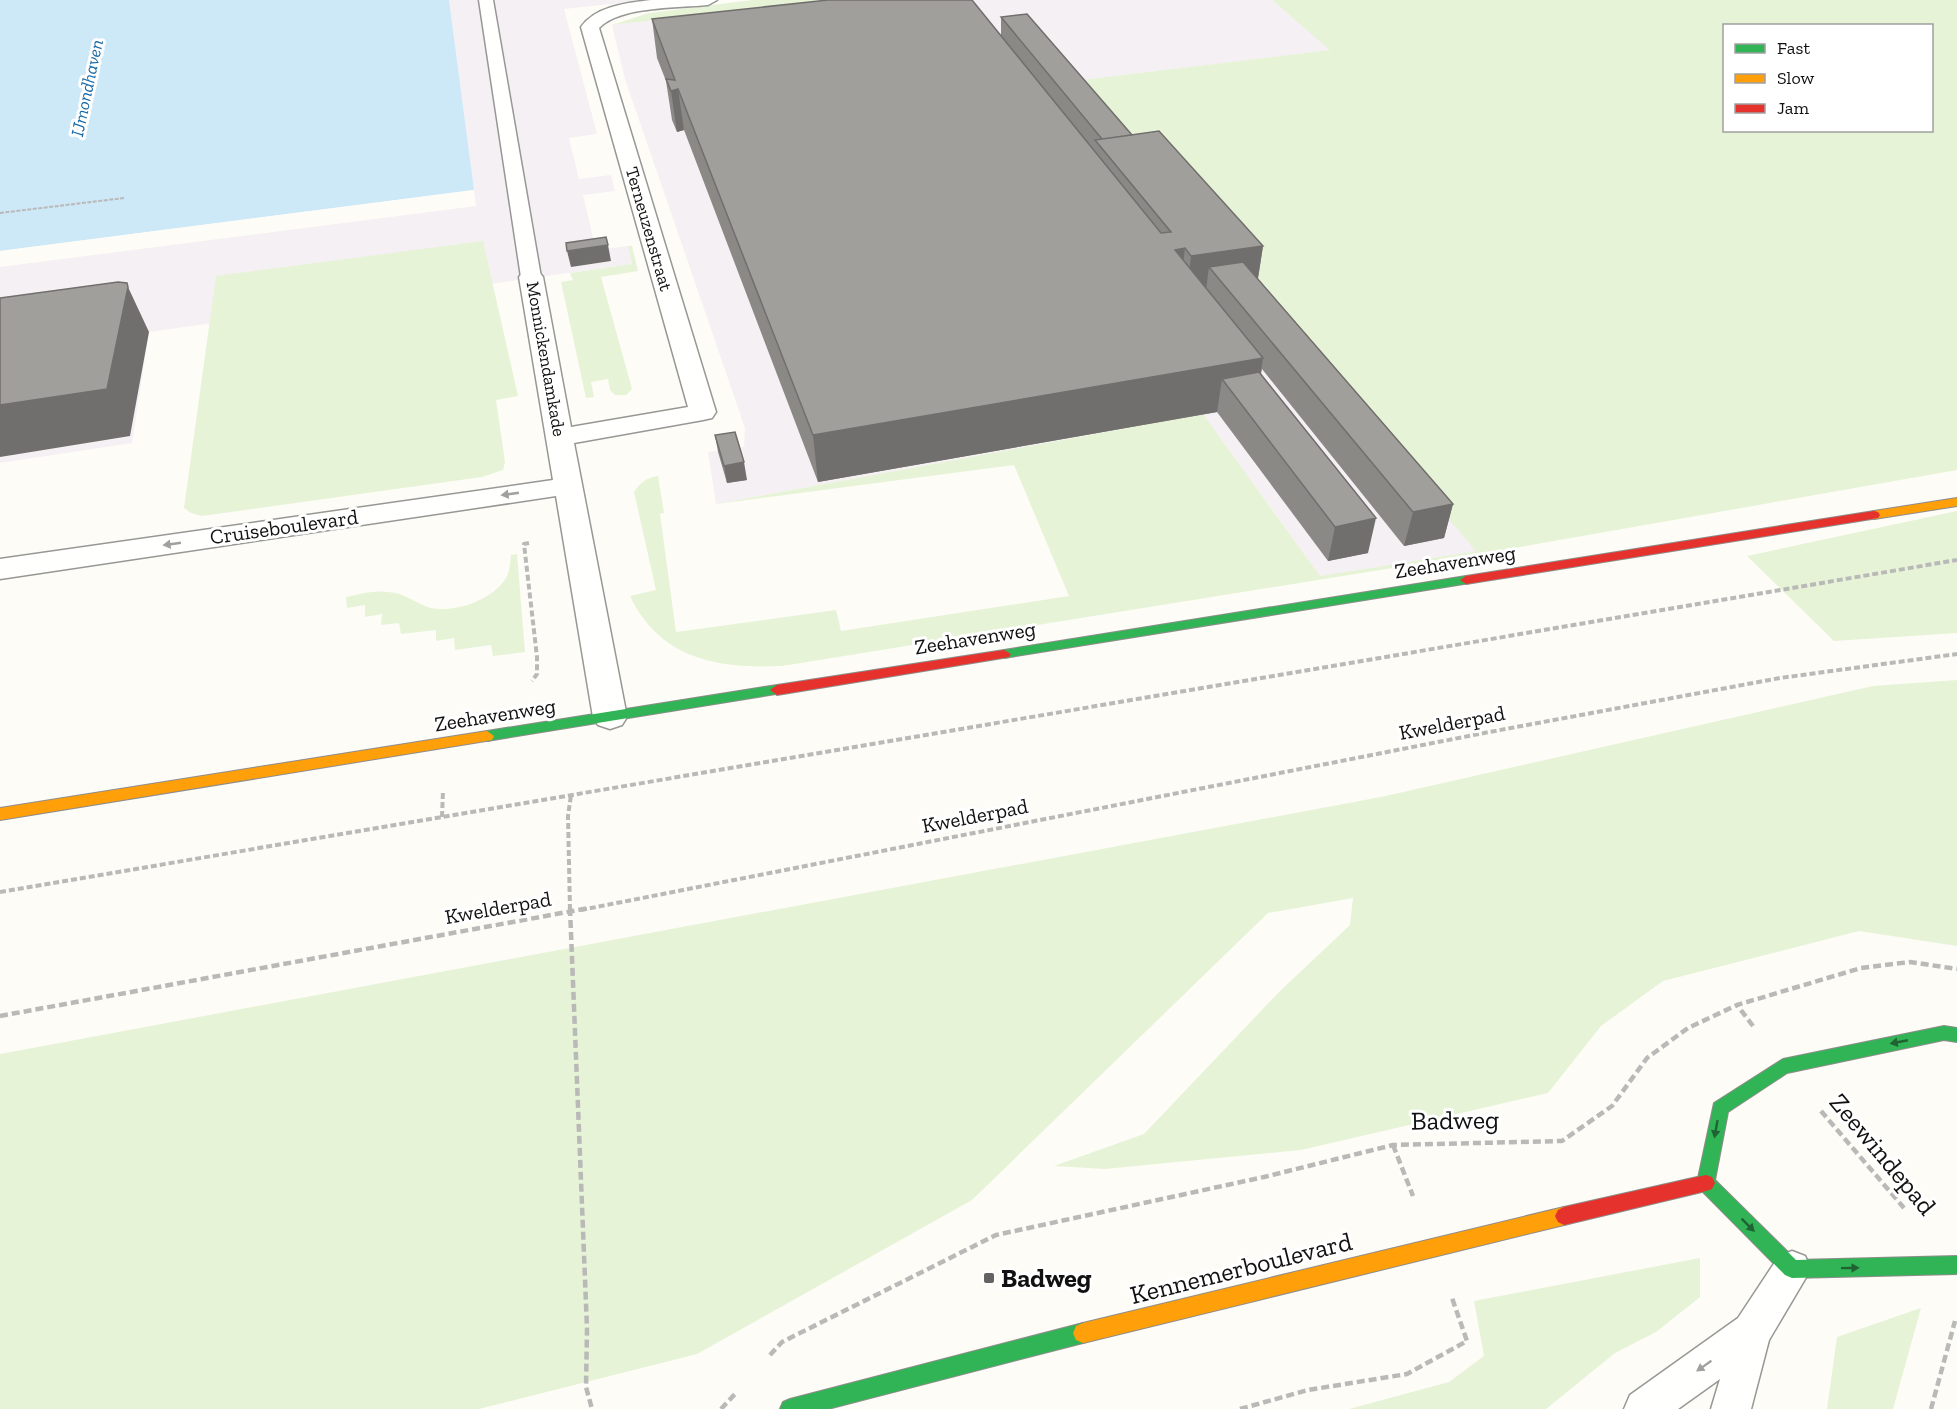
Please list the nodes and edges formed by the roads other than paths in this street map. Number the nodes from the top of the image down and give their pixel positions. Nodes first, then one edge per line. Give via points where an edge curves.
1 (486, 0) edge
2 (708, 0) edge
3 (531, 277) joint
4 (561, 437) junction
5 (568, 486) junction
6 (1957, 502) edge
7 (0, 569) edge
8 (610, 717) junction
9 (0, 814) edge
10 (1957, 1035) edge
11 (1706, 1183) junction
12 (1955, 1266) edge
13 (1792, 1269) junction
14 (1752, 1332) junction
15 (790, 1409) edge
16 (1644, 1409) edge
17 (1731, 1409) edge

1 - 3 lane, Monnickendamkade
2 - 4 street, Terneuzenstraat via 604,15 590,27 703,412
3 - 4 street, Monnickendamkade
4 - 5 street, Monnickendamkade
5 -> 7 street, Cruiseboulevard
5 - 8 street, Monnickendamkade
6 - 8 street, Zeehavenweg
8 - 9 street, Zeehavenweg
10 -> 11 street via 1944,1033 1783,1066 1720,1108
11 -> 13 street
11 - 15 street, Kennemerboulevard via 1432,1245
13 -> 12 street
13 - 14 lane
14 -> 16 lane
14 - 17 lane

